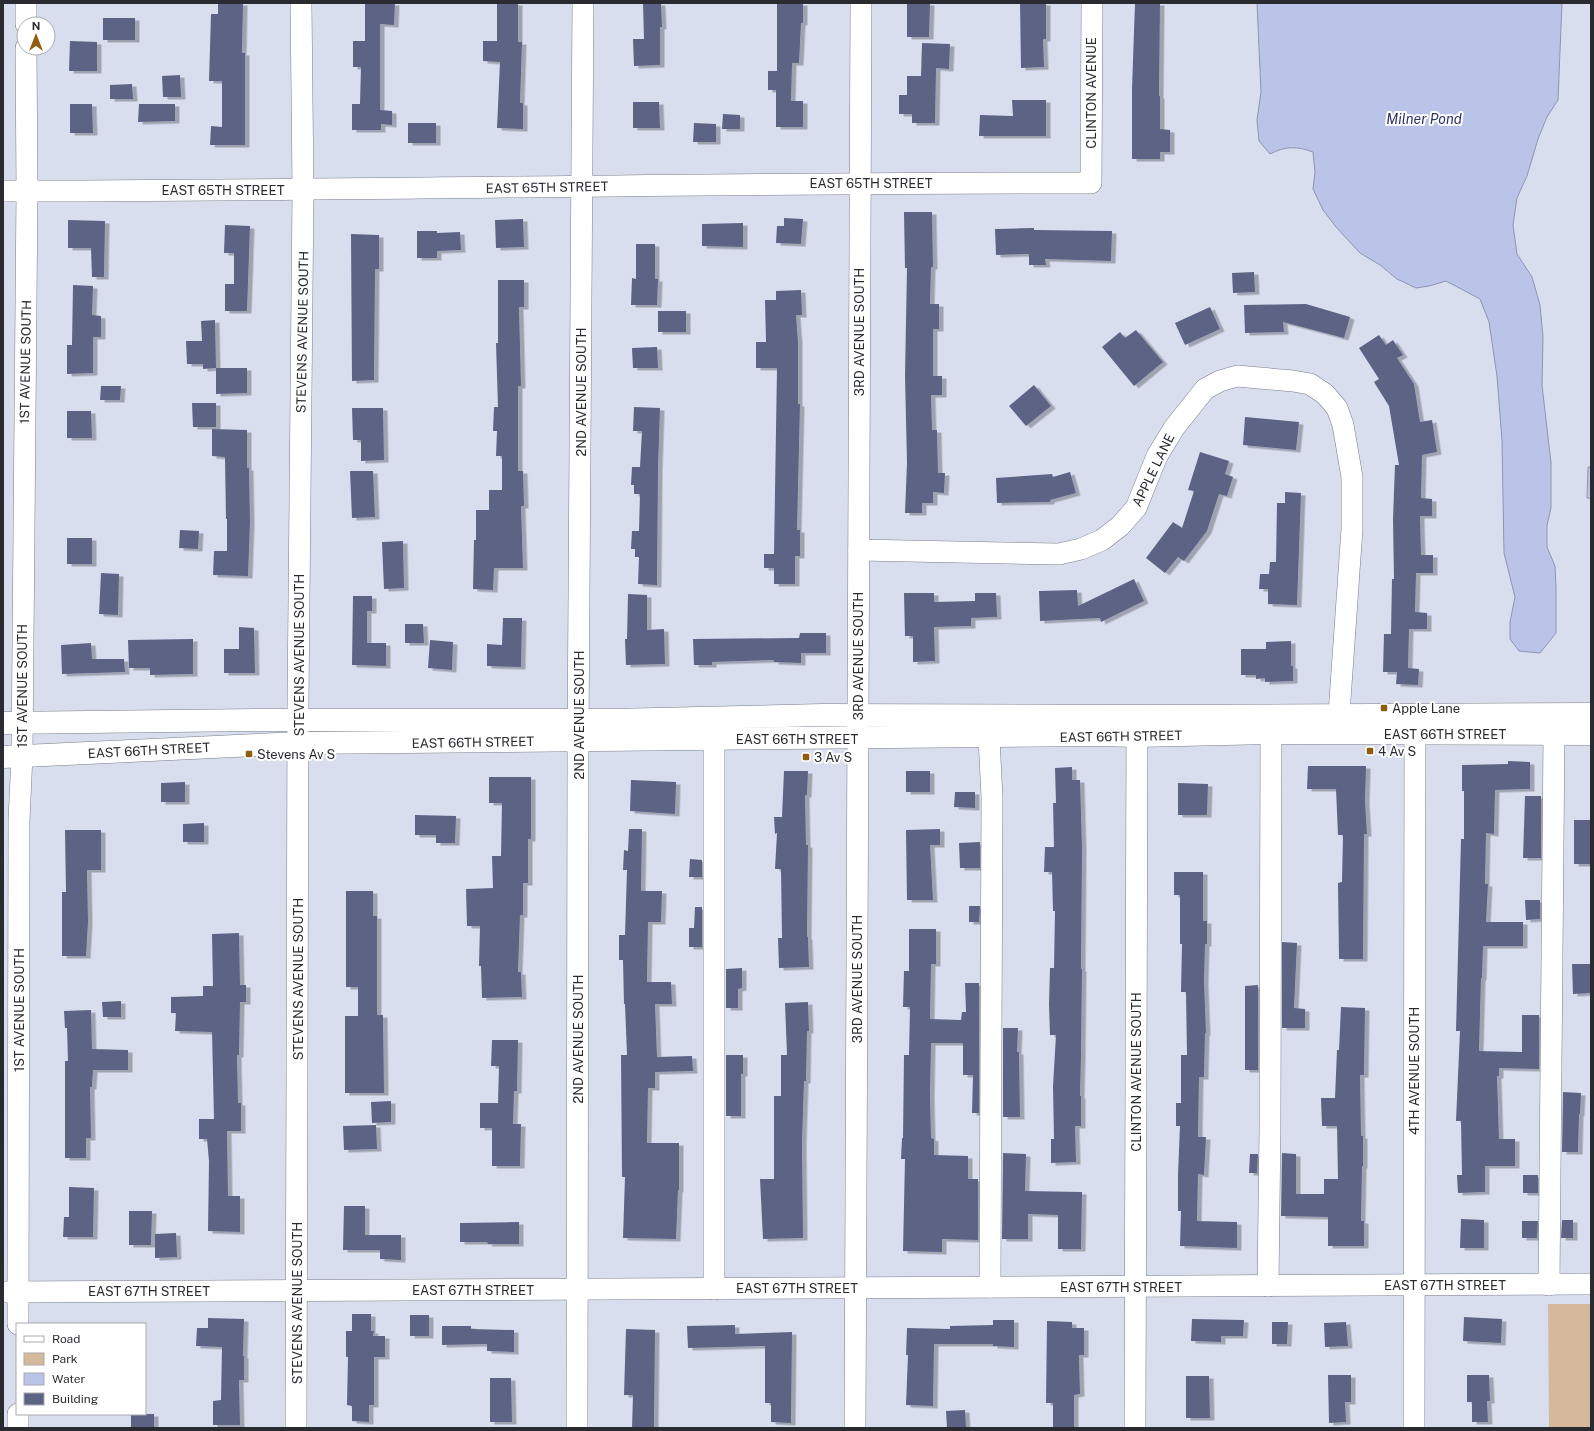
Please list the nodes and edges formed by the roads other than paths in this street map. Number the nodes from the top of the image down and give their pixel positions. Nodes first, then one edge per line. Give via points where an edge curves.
1 (26, 3) edge
2 (301, 3) edge
3 (584, 3) edge
4 (861, 3) edge
5 (1092, 3) edge
6 (26, 16) edge
7 (26, 56) edge
8 (860, 182) junction
9 (1091, 183) joint
10 (582, 186) junction
11 (303, 190) junction
12 (3, 191) edge
13 (27, 191) junction
14 (859, 550) junction
15 (1339, 714) junction
16 (1591, 714) edge
17 (858, 716) junction
18 (714, 718) junction
19 (579, 720) junction
20 (298, 721) junction
21 (12, 723) edge
22 (1415, 724) junction
23 (1137, 726) junction
24 (1271, 733) junction
25 (1554, 734) junction
26 (1591, 734) edge
27 (989, 738) junction
28 (858, 739) junction
29 (714, 740) junction
30 (578, 741) junction
31 (299, 743) junction
32 (12, 756) edge
33 (11, 820) edge
34 (1591, 1284) edge
35 (1414, 1285) junction
36 (1549, 1285) junction
37 (1268, 1286) junction
38 (990, 1287) junction
39 (1135, 1287) junction
40 (855, 1288) junction
41 (578, 1289) junction
42 (714, 1289) junction
43 (297, 1291) junction
44 (11, 1292) edge
45 (18, 1323) edge
46 (18, 1415) edge
47 (18, 1428) edge
48 (296, 1428) edge
49 (577, 1428) edge
50 (855, 1428) edge
51 (1135, 1428) edge
52 (1414, 1428) edge

1 - 6 street
2 - 11 street, STEVENS AVENUE SOUTH
3 - 10 street, 2ND AVENUE SOUTH
4 - 8 street, 3RD AVENUE SOUTH
5 - 9 street, CLINTON AVENUE
7 - 13 street, 1ST AVENUE SOUTH
8 - 9 street, EAST 65TH STREET
8 - 10 street, EAST 65TH STREET
8 - 14 street, 3RD AVENUE SOUTH
10 - 11 street, EAST 65TH STREET
10 - 19 street, 2ND AVENUE SOUTH
11 - 13 street, EAST 65TH STREET
11 - 20 street, STEVENS AVENUE SOUTH
12 - 13 street, EAST 65TH STREET
13 - 21 street, 1ST AVENUE SOUTH
14 - 15 street, APPLE LANE via 1059,554 1081,549 1102,540 1120,526 1136,508 1157,456 1174,428 1205,389 1237,376 1310,384 1325,394 1337,408 1343,425 1352,477 1352,529
14 - 17 street, 3RD AVENUE SOUTH
15 - 22 main road, EAST 66TH STREET
15 - 23 main road, EAST 66TH STREET
16 - 22 main road, EAST 66TH STREET
17 - 18 main road, EAST 66TH STREET
17 - 23 main road, EAST 66TH STREET
17 - 28 street, 3RD AVENUE SOUTH
18 - 19 main road, EAST 66TH STREET
18 - 29 street
19 - 20 main road, EAST 66TH STREET
19 - 30 street, 2ND AVENUE SOUTH
20 - 21 main road, EAST 66TH STREET
20 - 31 street, STEVENS AVENUE SOUTH
21 - 32 street, 1ST AVENUE SOUTH
22 - 24 main road, EAST 66TH STREET
22 - 25 main road, EAST 66TH STREET
22 - 35 street, 4TH AVENUE SOUTH
23 - 24 main road, EAST 66TH STREET
23 - 27 main road, EAST 66TH STREET via 1098,735
23 - 39 street, CLINTON AVENUE SOUTH
24 - 37 street
25 - 26 main road, EAST 66TH STREET
25 - 36 street
27 - 28 main road, EAST 66TH STREET
27 - 38 street via 992,797
28 - 29 main road, EAST 66TH STREET
28 - 40 street, 3RD AVENUE SOUTH
29 - 30 main road, EAST 66TH STREET
29 - 42 street
30 - 31 main road, EAST 66TH STREET
30 - 41 street, 2ND AVENUE SOUTH
31 - 32 main road, EAST 66TH STREET
31 - 43 street, STEVENS AVENUE SOUTH
32 - 33 street, 1ST AVENUE SOUTH
33 - 44 street, 1ST AVENUE SOUTH
34 - 36 street, EAST 67TH STREET
35 - 36 street, EAST 67TH STREET
35 - 37 street, EAST 67TH STREET
35 - 52 street, 4TH AVENUE SOUTH
37 - 39 street, EAST 67TH STREET
38 - 39 street, EAST 67TH STREET
38 - 40 street, EAST 67TH STREET
39 - 51 street, CLINTON AVENUE SOUTH
40 - 42 street, EAST 67TH STREET
40 - 50 street, 3RD AVENUE SOUTH
41 - 42 street, EAST 67TH STREET
41 - 43 street, EAST 67TH STREET
41 - 49 street, 2ND AVENUE SOUTH
43 - 44 street, EAST 67TH STREET
43 - 48 street, STEVENS AVENUE SOUTH
44 - 45 street, 1ST AVENUE SOUTH
46 - 47 street

